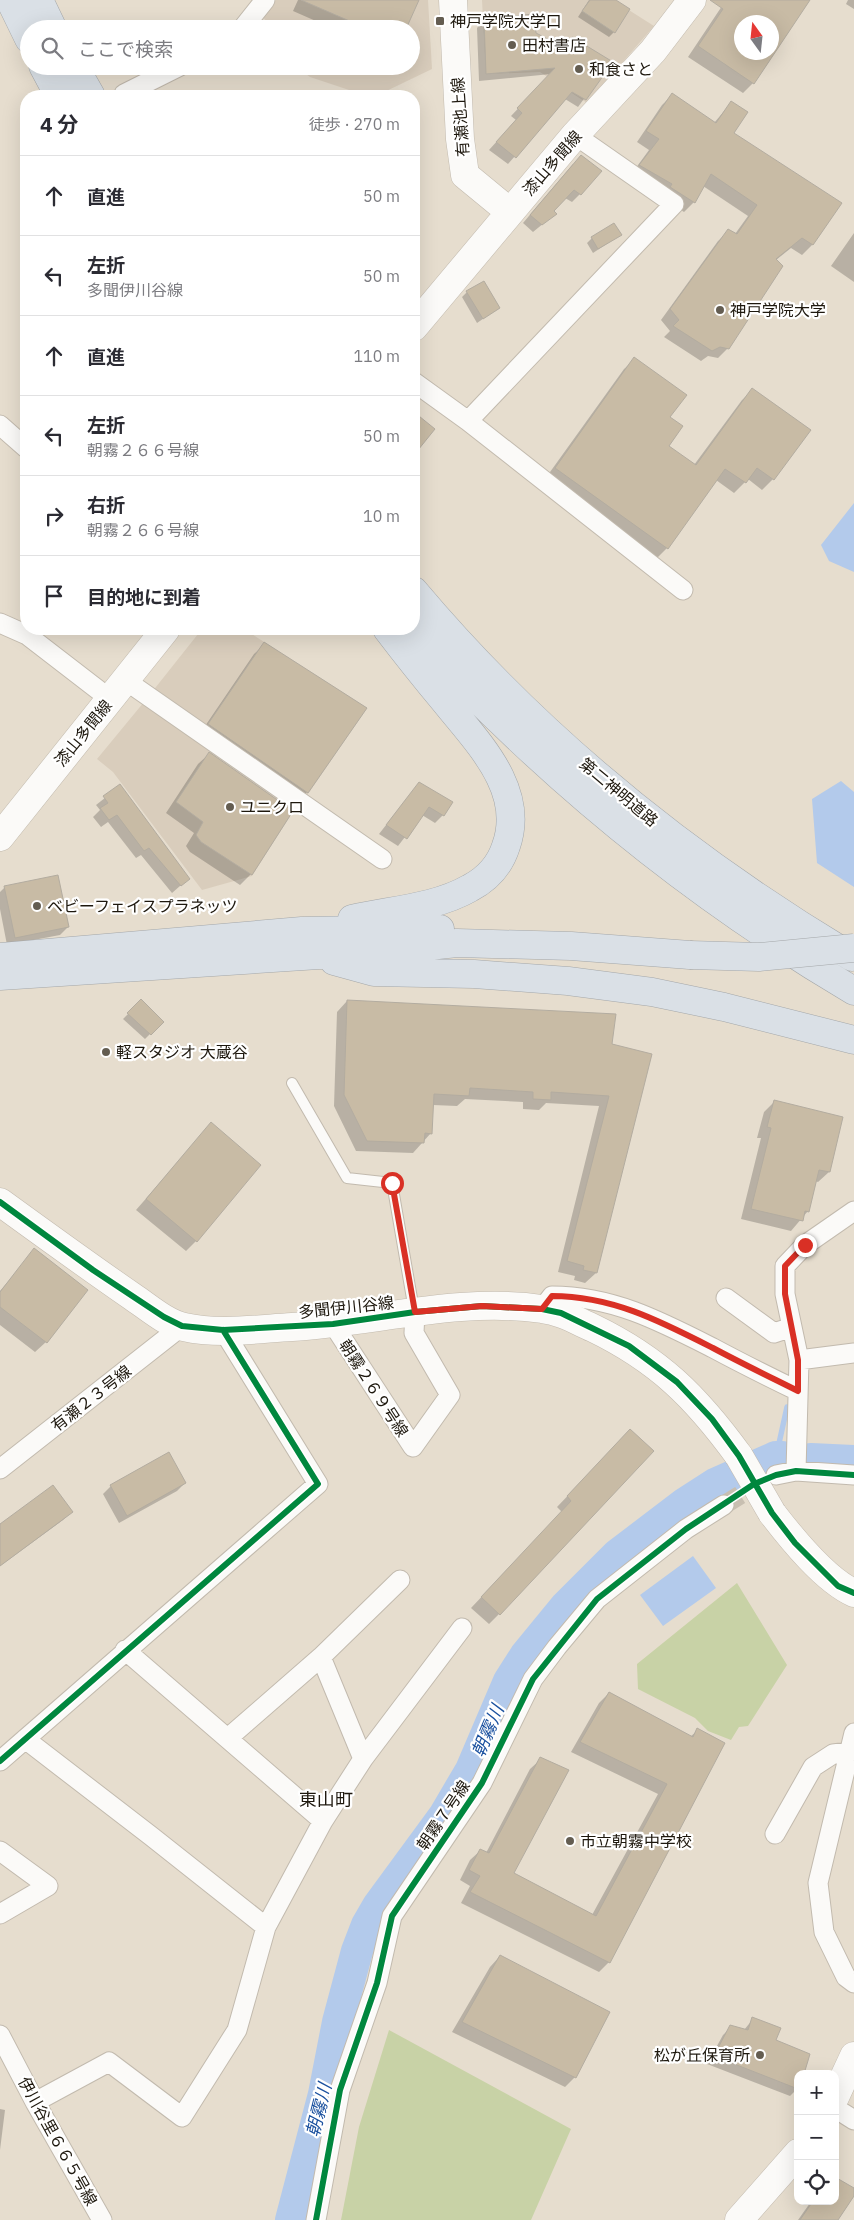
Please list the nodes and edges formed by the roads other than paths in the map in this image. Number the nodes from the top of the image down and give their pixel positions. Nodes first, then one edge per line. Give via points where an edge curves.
1 (10, 0) edge
2 (39, 0) edge
3 (265, 0) edge
4 (453, 0) edge
5 (692, 0) edge
6 (49, 20) edge
7 (249, 20) edge
8 (20, 21) edge
9 (48, 75) edge
10 (79, 75) edge
11 (163, 75) edge
12 (56, 90) edge
13 (88, 90) edge
14 (134, 90) edge
15 (575, 135) junction
16 (510, 212) junction
17 (420, 320) edge
18 (420, 386) edge
19 (468, 421) junction
20 (0, 425) edge
21 (20, 443) edge
22 (684, 590) dead end
23 (420, 598) edge
24 (0, 623) edge
25 (20, 632) edge
26 (27, 635) edge
27 (161, 635) edge
28 (392, 635) edge
29 (416, 635) edge
30 (117, 690) junction
31 (0, 837) edge
32 (382, 859) dead end
33 (854, 933) edge
34 (306, 943) junction
35 (690, 947) junction
36 (854, 948) edge
37 (0, 957) edge
38 (854, 958) edge
39 (0, 976) edge
40 (854, 991) edge
41 (854, 1040) edge
42 (292, 1083) dead end
43 (0, 1202) edge
44 (854, 1211) edge
45 (726, 1298) dead end
46 (542, 1309) junction
47 (415, 1312) junction
48 (333, 1324) junction
49 (182, 1326) junction
50 (792, 1327) junction
51 (222, 1330) junction
52 (854, 1353) edge
53 (798, 1360) junction
54 (798, 1391) junction
55 (0, 1468) edge
56 (796, 1472) junction
57 (854, 1474) edge
58 (776, 1475) tunnel mouth
59 (724, 1505) tunnel mouth
60 (400, 1580) dead end
61 (854, 1593) edge
62 (462, 1628) dead end
63 (125, 1650) junction
64 (321, 1657) junction
65 (854, 1733) edge
66 (228, 1738) junction
67 (25, 1739) junction
68 (850, 1752) junction
69 (363, 1759) junction
70 (0, 1761) edge
71 (323, 1821) junction
72 (775, 1834) dead end
73 (0, 1851) edge
74 (0, 1914) edge
75 (266, 1927) junction
76 (854, 1983) edge
77 (0, 2035) edge
78 (854, 2056) edge
79 (839, 2088) edge
80 (34, 2102) junction
81 (839, 2111) edge
82 (854, 2120) edge
83 (794, 2159) edge
84 (102, 2220) edge
85 (316, 2220) edge
86 (738, 2220) edge

1 - 8 highway
2 - 6 highway
3 - 7 street
4 - 16 street, 有瀬池上線 via 465,176
5 - 15 street, 漆山多聞線 via 653,51
9 - 12 highway
10 - 13 highway
11 - 14 street
15 - 16 street, 漆山多聞線
15 - 19 street via 674,204
16 - 17 street, 漆山多聞線
18 - 19 street
19 - 22 street
20 - 21 street
23 - 38 highway, 第二神明道路 via 534,720 660,827 788,919
24 - 25 street
26 - 30 street
27 - 30 street, 漆山多聞線
28 - 34 highway via 498,773 510,807 509,840 503,856 483,880 453,896
29 - 40 highway, 第二神明道路 via 515,737 586,800 700,890
30 - 31 street, 漆山多聞線
30 - 32 street
33 - 35 highway
34 - 35 highway via 512,929
34 - 37 highway
34 - 39 highway
34 - 41 highway via 374,972 474,974 652,992
35 - 36 highway, bridge via 759,957
42 - 47 lane via 347,1178 392,1183
43 - 49 street, 多聞伊川谷線 via 164,1318
44 - 50 street via 805,1245 785,1266 785,1294
45 - 50 street via 774,1333
46 - 47 street, 多聞伊川谷線 via 482,1306
46 - 54 street via 552,1296 610,1303 649,1316
46 - 61 street, 多聞伊川谷線, bridge via 561,1313 629,1346 677,1382 712,1419 795,1543 838,1586
47 - 48 street, 多聞伊川谷線
47 - 48 street, 朝霧２６９号線 via 414,1333 450,1396 413,1447
48 - 51 street, 多聞伊川谷線
49 - 51 street, 多聞伊川谷線
49 - 55 street, 有瀬２３号線
50 - 53 street
51 - 63 street via 318,1484
52 - 53 street
53 - 54 street
54 - 56 street
56 - 57 street
56 - 58 street
59 - 85 street, 朝霧７号線 via 686,1528 597,1599 557,1647 532,1679 482,1783 392,1916 377,1983 340,2090
60 - 64 street
62 - 69 street
63 - 66 street
63 - 67 street
64 - 66 street
64 - 69 street
65 - 68 street
66 - 71 street
67 - 70 street
67 - 75 street
68 - 72 street via 833,1754 813,1767
68 - 76 street via 818,1883 824,1932 846,1977
69 - 71 street
71 - 75 street
73 - 74 street via 48,1886
75 - 80 street via 236,2030 182,2116 110,2062
77 - 80 street, 伊川谷里６６５号線
78 - 79 street
80 - 84 street, 伊川谷里６６５号線
81 - 82 street
83 - 86 street

